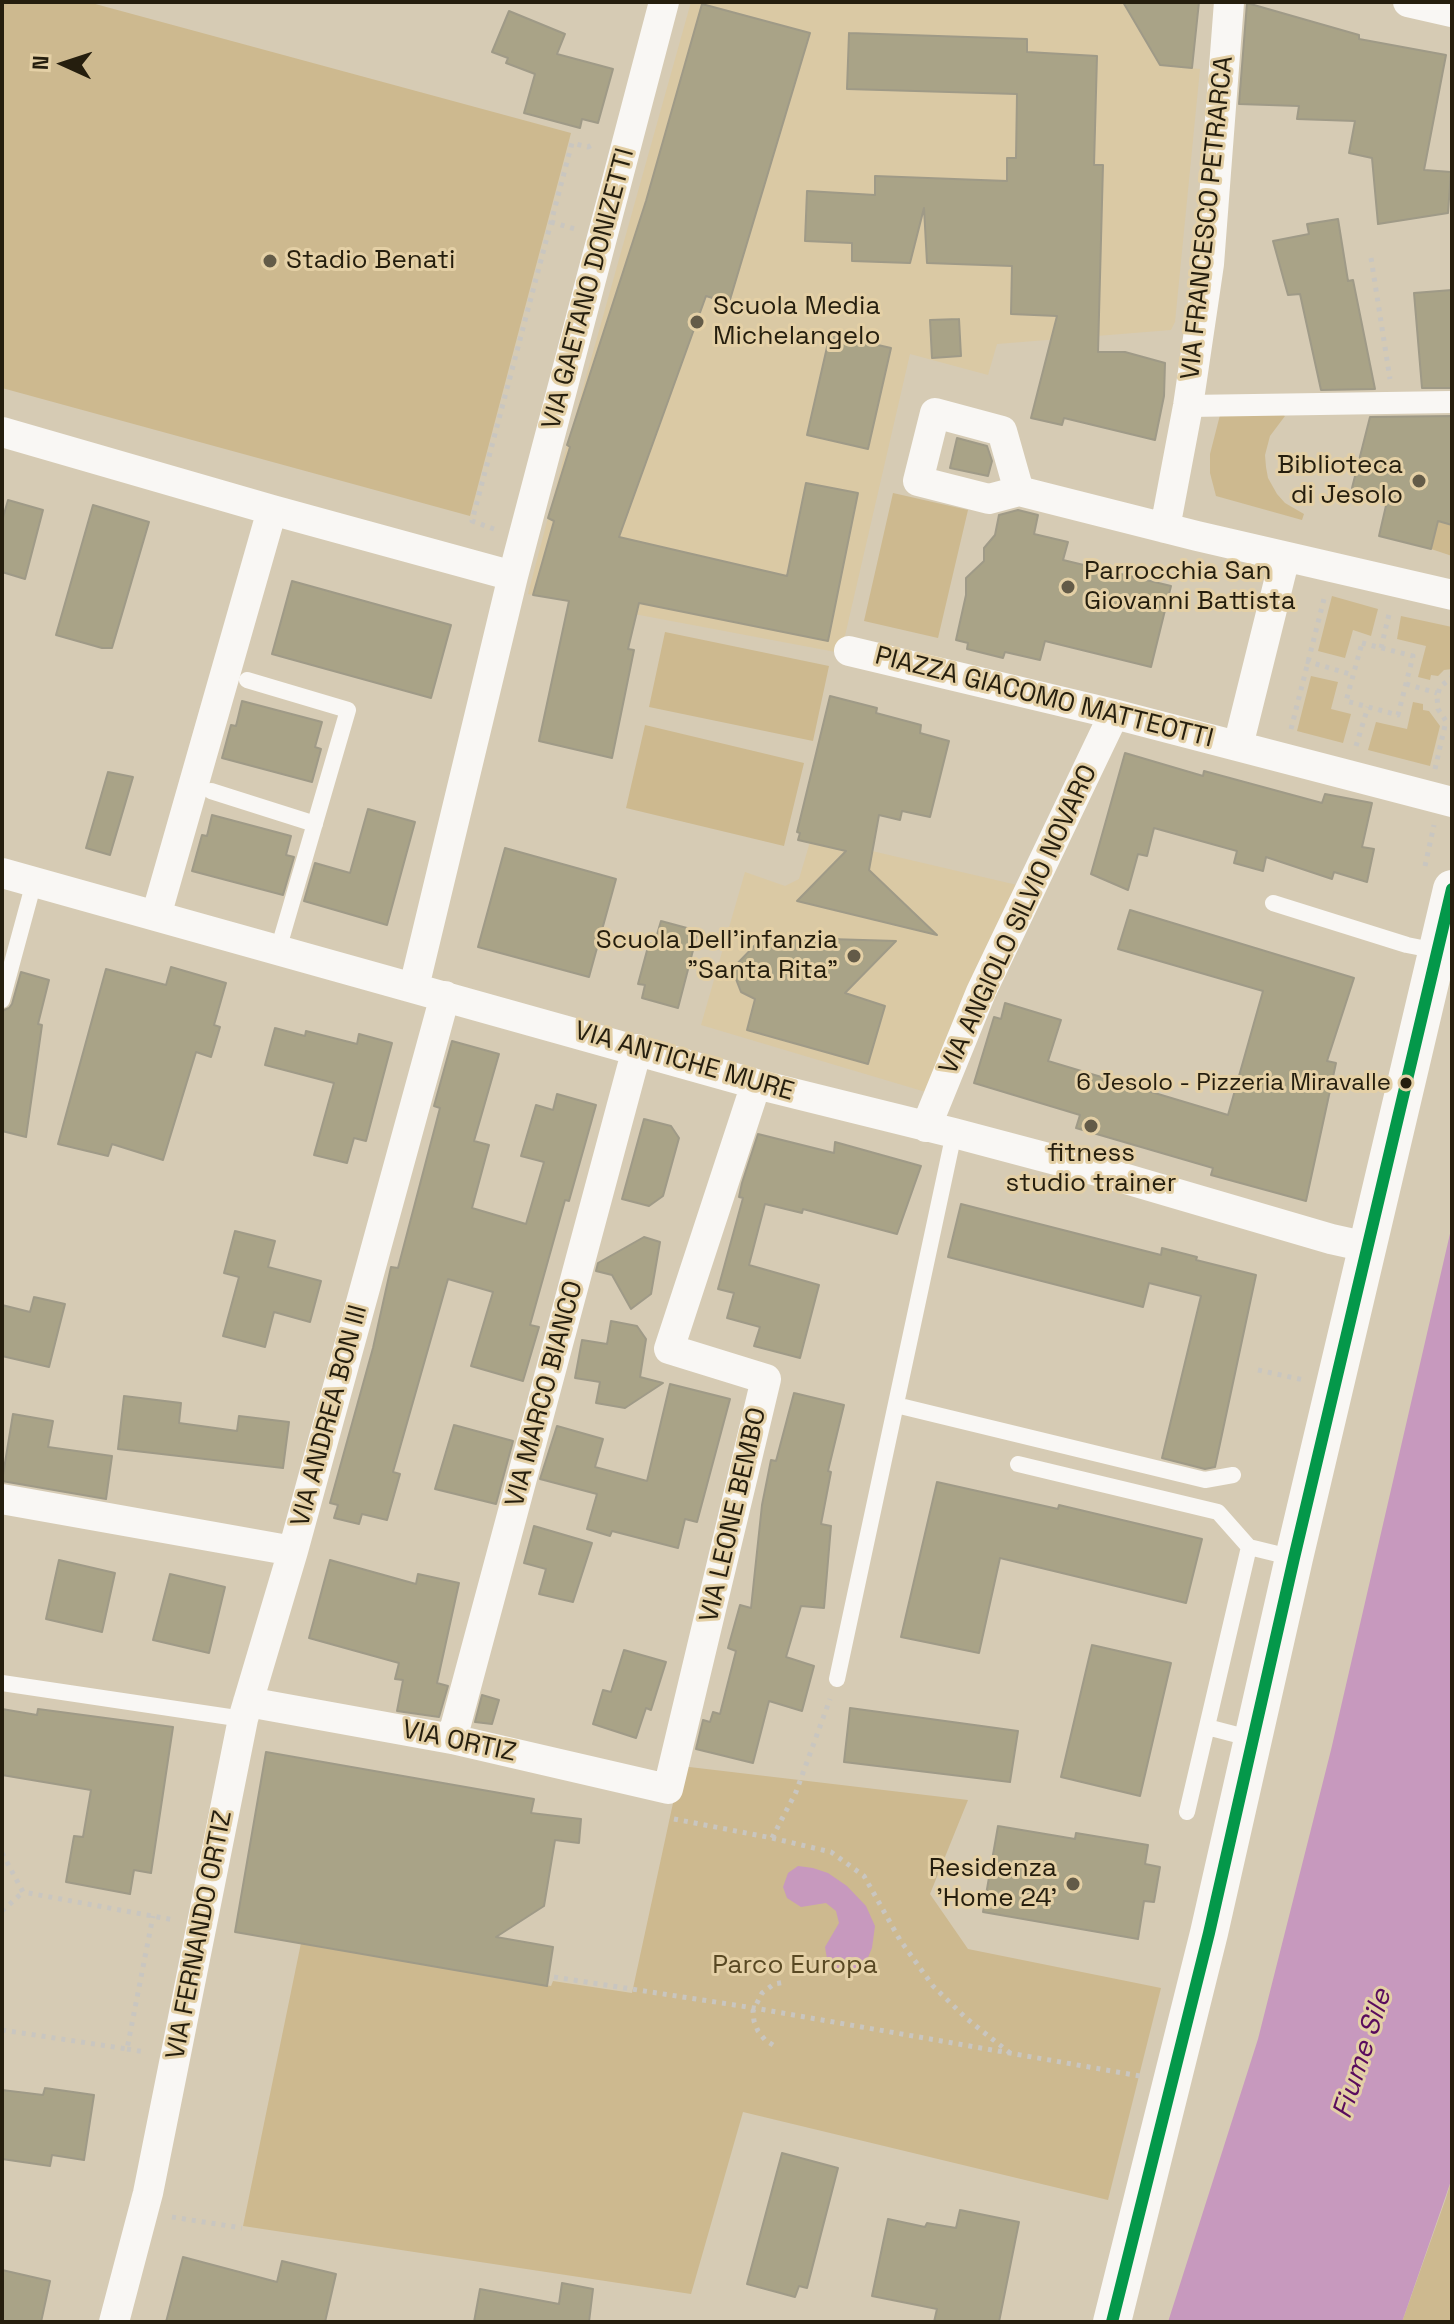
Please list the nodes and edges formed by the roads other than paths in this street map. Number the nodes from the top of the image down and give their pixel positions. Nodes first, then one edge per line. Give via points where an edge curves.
1 (664, 2) edge
2 (1229, 2) edge
3 (1408, 2) edge
4 (1452, 12) edge
5 (1452, 402) edge
6 (1188, 406) junction
7 (2, 432) edge
8 (1019, 491) dead end
9 (272, 510) junction
10 (1165, 528) junction
11 (1285, 557) junction
12 (513, 576) junction
13 (1452, 595) edge
14 (849, 651) dead end
15 (247, 680) dead end
16 (1114, 714) junction
17 (1238, 746) junction
18 (211, 791) dead end
19 (1452, 802) edge
20 (315, 824) junction
21 (2, 873) edge
22 (34, 882) junction
23 (1452, 889) edge
24 (1273, 903) dead end
25 (156, 916) junction
26 (278, 950) junction
27 (1437, 951) junction
28 (414, 987) junction
29 (445, 996) junction
30 (2, 1000) edge
31 (637, 1049) junction
32 (756, 1084) junction
33 (940, 1130) junction
34 (1367, 1247) junction
35 (896, 1405) junction
36 (1018, 1464) dead end
37 (1233, 1475) dead end
38 (2, 1499) edge
39 (1249, 1547) junction
40 (293, 1551) junction
41 (1294, 1558) junction
42 (837, 1679) road end
43 (2, 1683) edge
44 (246, 1710) junction
45 (1207, 1727) junction
46 (452, 1739) junction
47 (1253, 1739) junction
48 (668, 1789) joint
49 (1187, 1812) dead end
50 (114, 2322) edge
51 (1112, 2322) edge

1 - 12 street, VIA GAETANO DONIZETTI
2 - 6 street, VIA FRANCESCO PETRARCA via 1209,264
3 - 4 street
5 - 6 street
6 - 10 street, VIA FRANCESCO PETRARCA
7 - 9 street
8 - 10 street
9 - 12 street
9 - 25 street
10 - 11 street
11 - 13 street
11 - 17 street, PIAZZA GIACOMO MATTEOTTI
12 - 28 street, VIA GAETANO DONIZETTI
14 - 16 street, PIAZZA GIACOMO MATTEOTTI
15 - 20 lane via 348,710
16 - 17 street, PIAZZA GIACOMO MATTEOTTI
16 - 33 street, VIA ANGIOLO SILVIO NOVARO via 981,992
17 - 19 street, PIAZZA GIACOMO MATTEOTTI
18 - 20 lane
20 - 26 lane
21 - 22 street, VIA ANTICHE MURE
22 - 25 street, VIA ANTICHE MURE
22 - 30 lane
23 - 27 street
24 - 27 lane
25 - 26 street, VIA ANTICHE MURE
26 - 28 street, VIA ANTICHE MURE
27 - 34 street
28 - 29 street, VIA ANTICHE MURE
29 - 31 street, VIA ANTICHE MURE
29 - 40 street, VIA ANDREA BON III
31 - 32 street, VIA ANTICHE MURE
31 - 46 street, VIA MARCO BIANCO
32 - 33 street, VIA ANTICHE MURE
32 - 48 street, VIA LEONE BEMBO via 669,1349 766,1379
33 - 34 street, VIA ANTICHE MURE
33 - 35 lane
34 - 41 street
35 - 37 lane via 1205,1480
35 - 42 lane
36 - 39 lane via 1218,1512
38 - 40 street, VIA ANDREA BON III
39 - 41 lane
39 - 45 lane
40 - 44 street, VIA FERNANDO ORTIZ
41 - 47 street
43 - 44 lane
44 - 46 street, VIA ORTIZ
44 - 50 street, VIA FERNANDO ORTIZ via 148,2193
45 - 47 lane
45 - 49 lane
46 - 48 street, VIA ORTIZ
47 - 51 street

